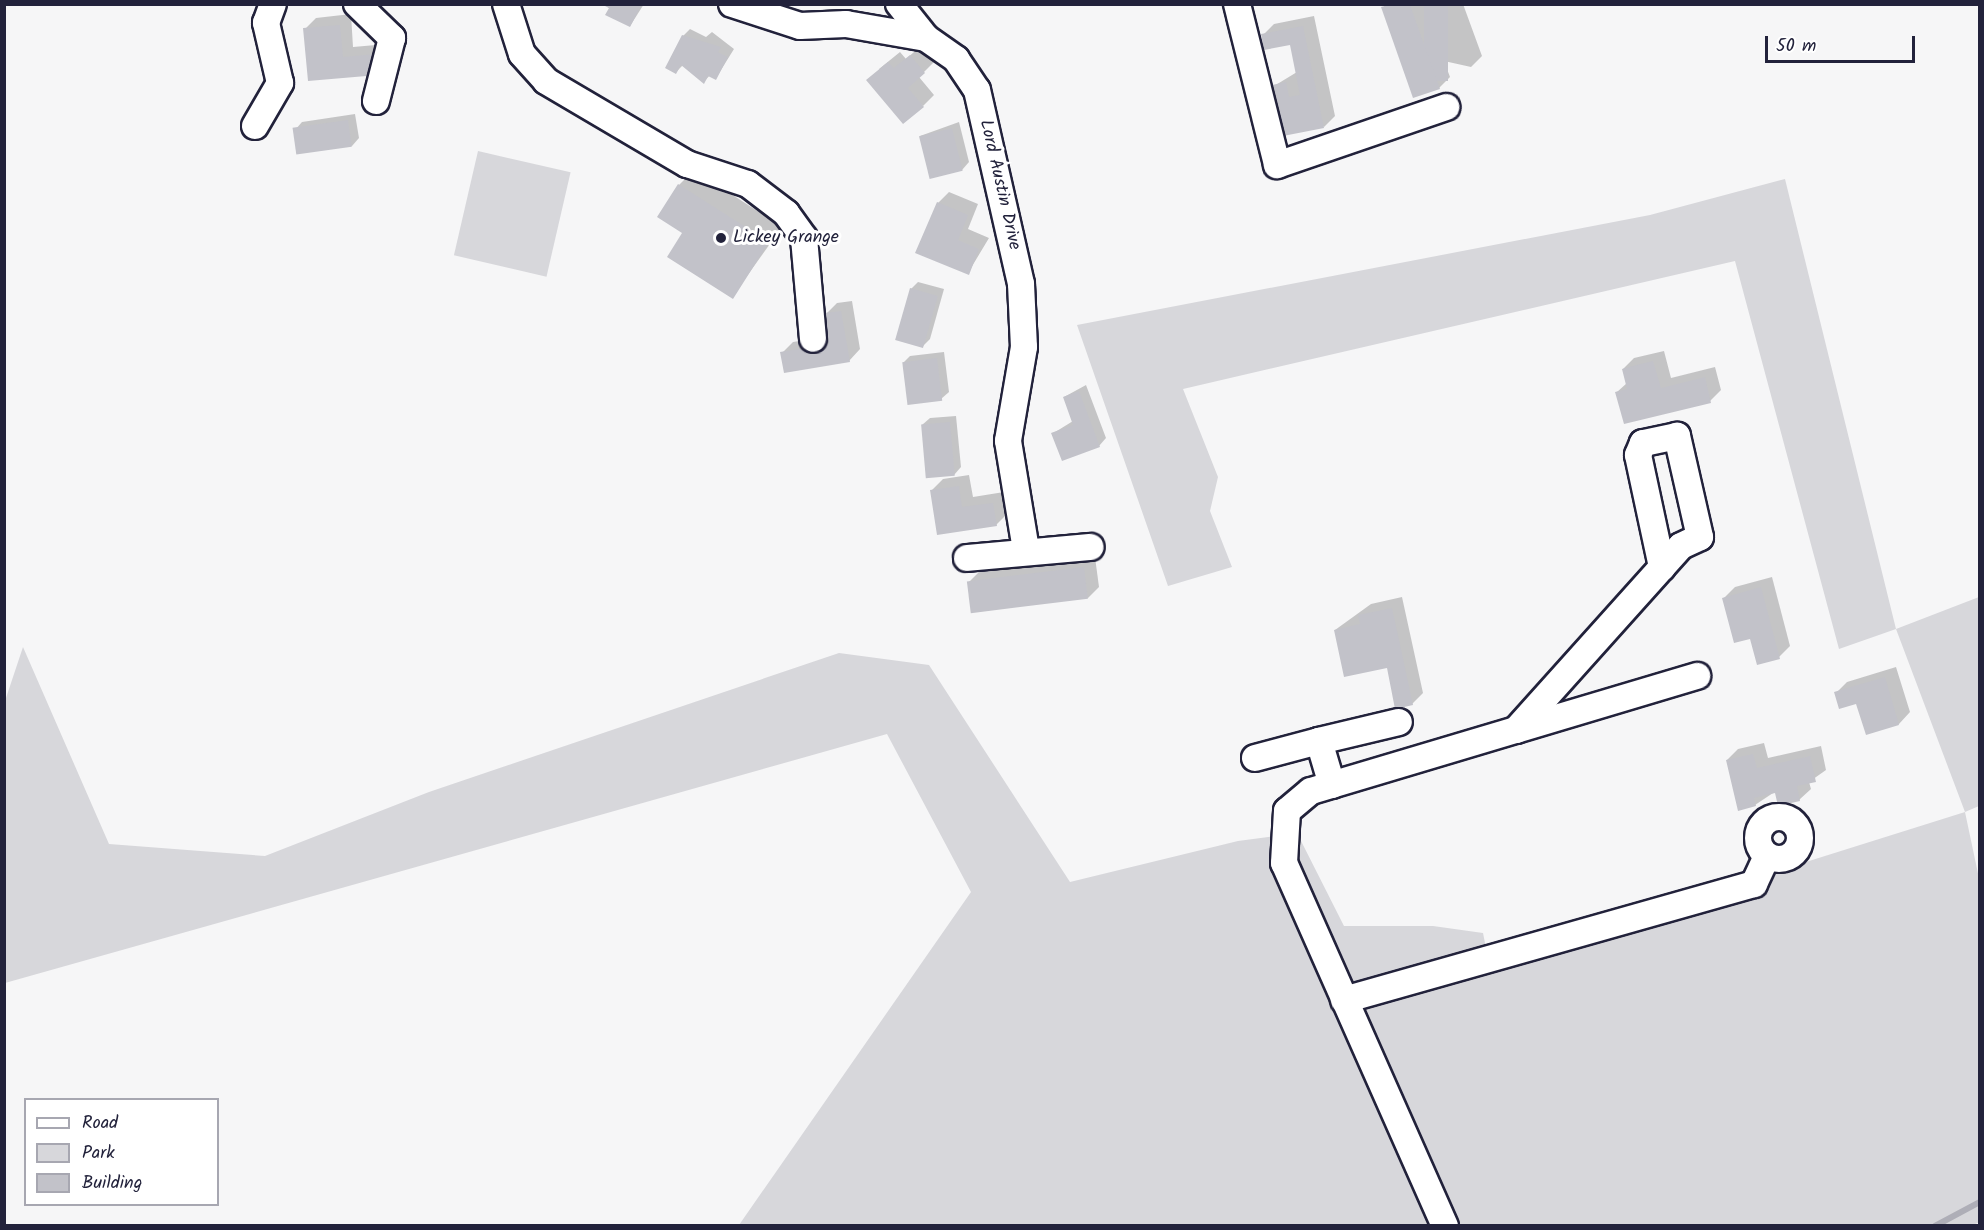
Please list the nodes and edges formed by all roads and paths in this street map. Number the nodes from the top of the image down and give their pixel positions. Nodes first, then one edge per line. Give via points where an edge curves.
1 (273, 4) edge
2 (357, 4) edge
3 (506, 4) edge
4 (732, 4) edge
5 (899, 4) edge
6 (1237, 4) edge
7 (852, 14) edge
8 (926, 38) junction
9 (376, 101) dead end
10 (1446, 107) dead end
11 (255, 126) dead end
12 (813, 339) dead end
13 (1092, 547) dead end
14 (1026, 550) junction
15 (967, 558) dead end
16 (1662, 567) dead end
17 (1696, 676) dead end
18 (1399, 722) dead end
19 (1516, 730) junction
20 (1318, 741) junction
21 (1255, 758) dead end
22 (1332, 785) junction
23 (1767, 856) dead end
24 (1344, 1000) junction
25 (1445, 1226) edge

1 - 11 street via 266,23 280,83
2 - 9 street via 392,38
3 - 12 street via 522,54 546,81 687,164 748,184 786,213 804,238
4 - 7 street, Lord Austin Drive via 800,26
5 - 8 street
6 - 10 street via 1277,165
7 - 8 street, Lord Austin Drive
8 - 14 street, Lord Austin Drive via 956,59 977,90 1021,284 1024,347 1008,441
13 - 14 street
14 - 15 street
16 - 19 street
17 - 19 street
18 - 20 street
19 - 22 street
20 - 21 street
20 - 22 street
22 - 24 street via 1311,791 1287,811 1284,863
23 - 24 street via 1761,880 1754,884
24 - 25 street

